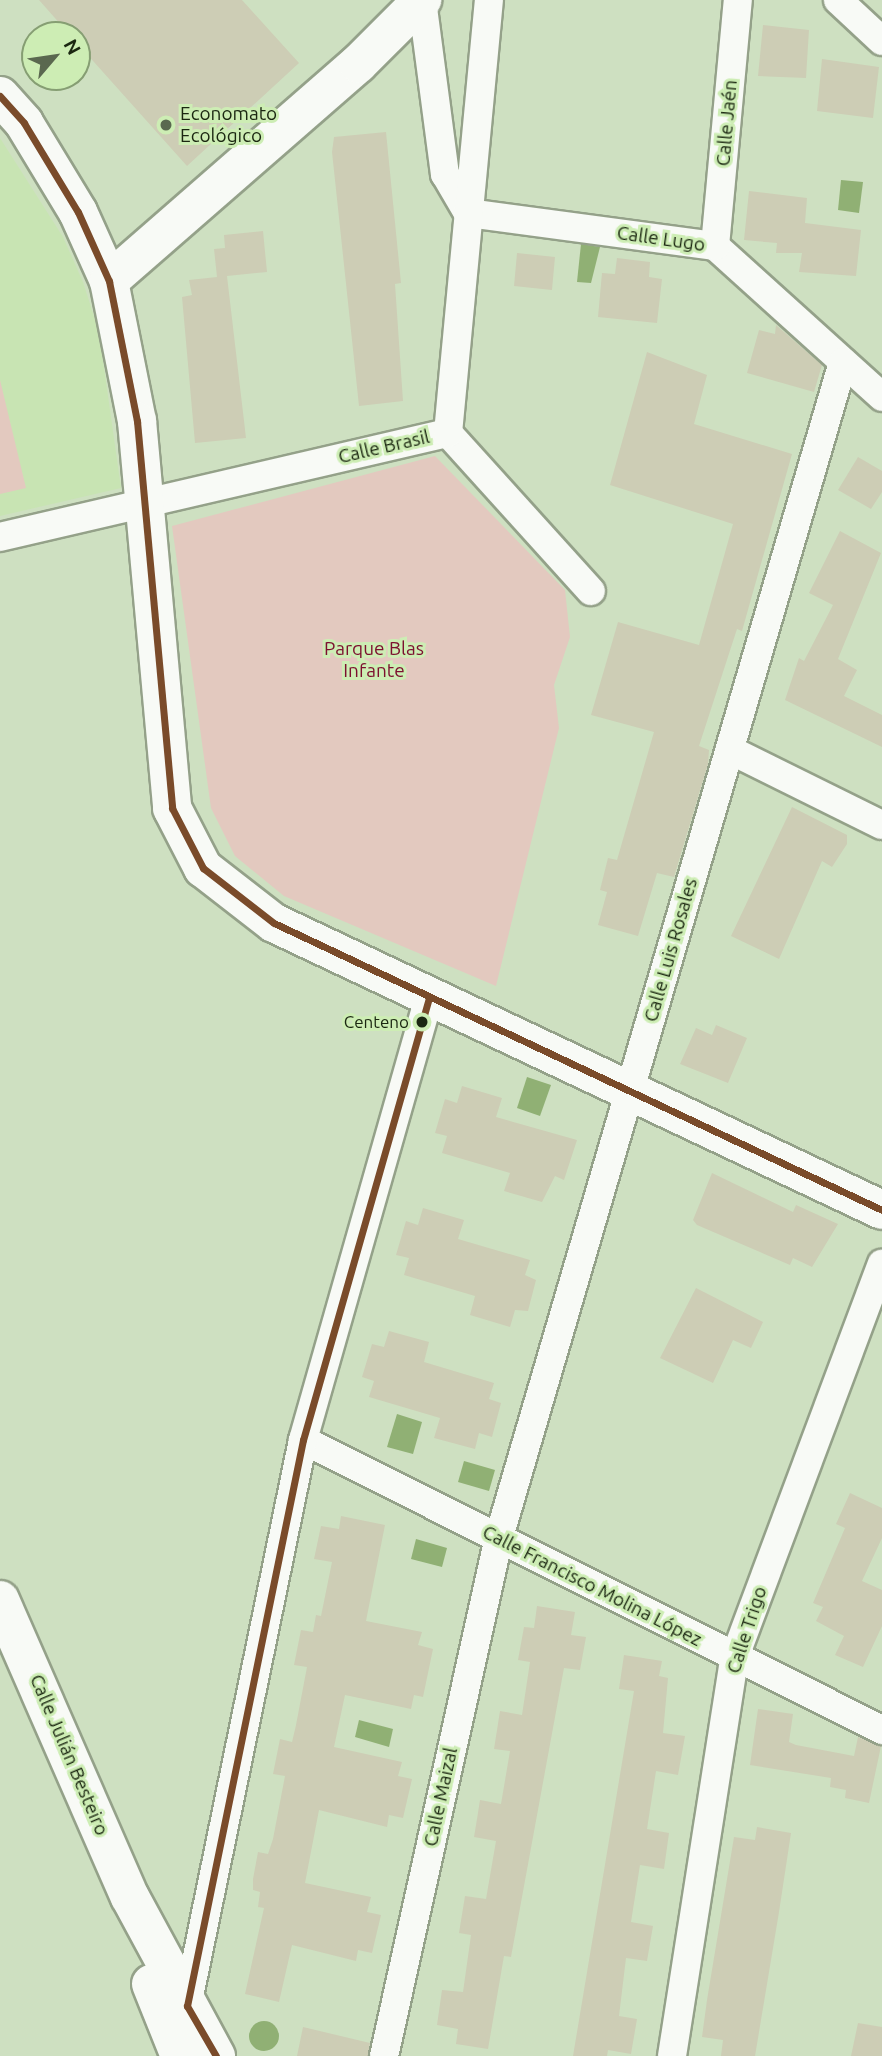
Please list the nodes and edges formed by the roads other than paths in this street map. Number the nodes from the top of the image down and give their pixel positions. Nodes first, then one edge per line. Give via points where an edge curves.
1 (422, 0) edge
2 (489, 0) edge
3 (738, 0) edge
4 (847, 4) edge
5 (882, 41) edge
6 (0, 96) edge
7 (468, 213) junction
8 (716, 246) junction
9 (109, 281) junction
10 (843, 362) junction
11 (878, 385) edge
12 (448, 433) junction
13 (146, 502) junction
14 (0, 537) edge
15 (591, 591) dead end
16 (730, 750) junction
17 (882, 825) edge
18 (429, 998) junction
19 (630, 1091) junction
20 (882, 1210) edge
21 (882, 1264) edge
22 (303, 1440) junction
23 (499, 1537) junction
24 (0, 1600) edge
25 (734, 1659) junction
26 (882, 1730) edge
27 (137, 1910) junction
28 (187, 2006) junction
29 (180, 2056) edge
30 (216, 2056) edge
31 (384, 2056) edge
32 (673, 2056) edge

1 - 7 street via 444,174
1 - 9 street via 358,64
2 - 7 street, Calle Brasil
3 - 8 street, Calle Jaén
4 - 5 street
6 - 9 street via 24,123 78,212
7 - 8 street, Calle Lugo
7 - 12 street, Calle Brasil
8 - 10 street, Calle Lugo
9 - 13 street
10 - 11 street, Calle Lugo
10 - 16 street, Calle Luis Rosales
12 - 13 street, Calle Brasil
12 - 15 street
13 - 14 street, Calle Brasil
13 - 18 street via 172,808 202,868 274,923
16 - 17 street
16 - 19 street, Calle Luis Rosales
18 - 19 street
18 - 22 street
19 - 20 street
19 - 23 street, Calle Luis Rosales
21 - 25 street, Calle Trigo
22 - 23 street, Calle Francisco Molina López
22 - 28 street
23 - 25 street, Calle Francisco Molina López
23 - 31 street, Calle Maizal
24 - 27 street, Calle Julián Besteiro
25 - 26 street, Calle Francisco Molina López
25 - 32 street, Calle Trigo
27 - 28 street, Calle Julián Besteiro
27 - 29 street, Calle Julián Besteiro via 145,1967
28 - 30 street, Calle Julián Besteiro

